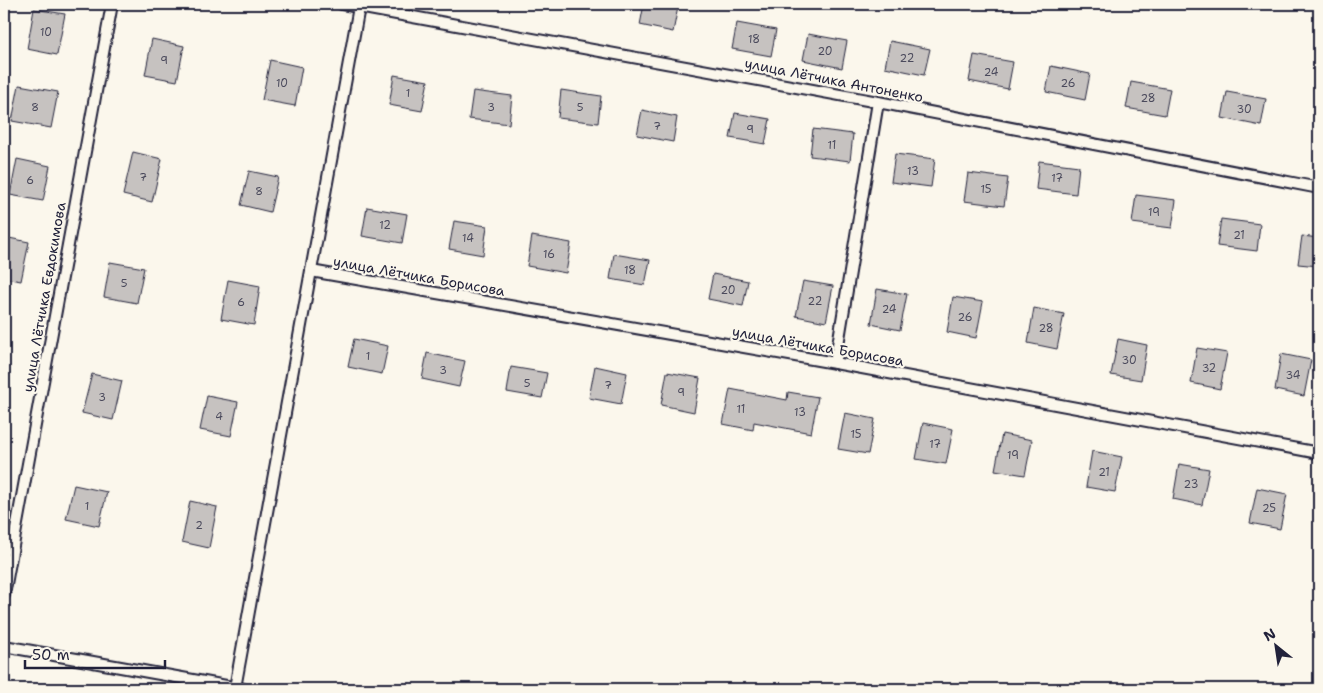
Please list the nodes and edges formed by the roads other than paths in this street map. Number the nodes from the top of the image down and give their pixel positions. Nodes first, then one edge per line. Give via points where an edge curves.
1 (112, 4) edge
2 (342, 4) edge
3 (359, 7) junction
4 (878, 102) junction
5 (1319, 188) edge
6 (311, 270) junction
7 (835, 363) junction
8 (1319, 454) edge
9 (4, 595) edge
10 (4, 646) edge
11 (239, 688) edge

1 - 9 lane, улица Лётчика Евдокимова
2 - 3 lane, улица Лётчика Антоненко
3 - 4 lane, улица Лётчика Антоненко
3 - 6 lane, улица Лётчика Борисова
4 - 5 lane, улица Лётчика Антоненко
4 - 7 lane
6 - 7 lane, улица Лётчика Борисова
6 - 11 lane, улица Лётчика Борисова
7 - 8 lane, улица Лётчика Борисова
10 - 11 lane

